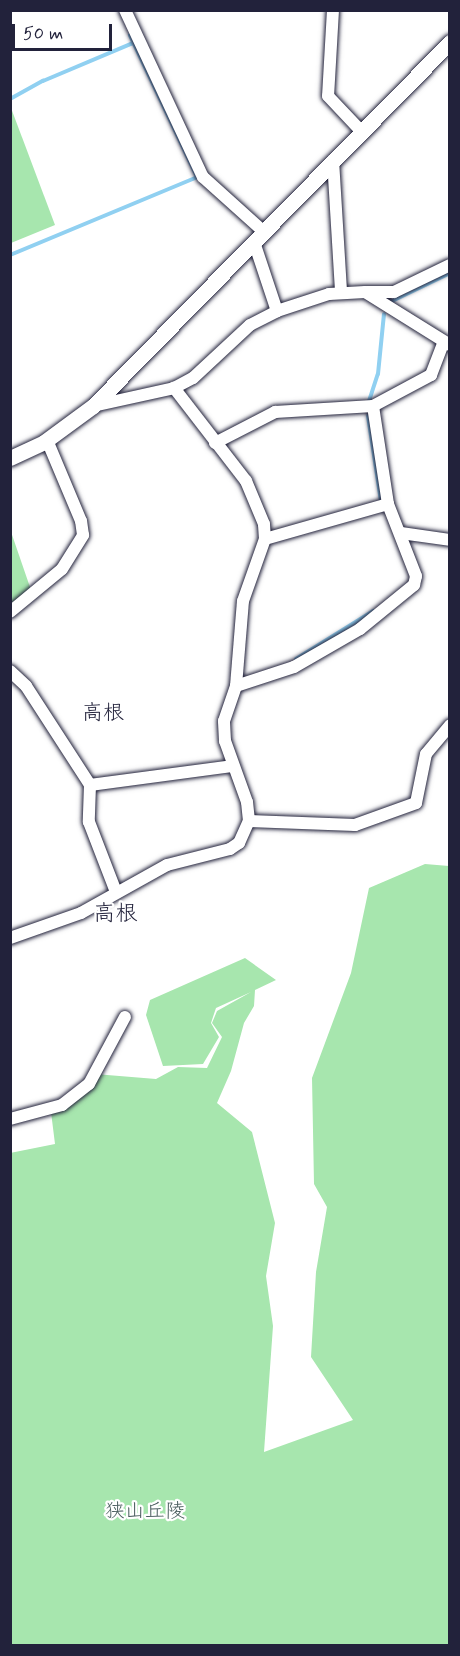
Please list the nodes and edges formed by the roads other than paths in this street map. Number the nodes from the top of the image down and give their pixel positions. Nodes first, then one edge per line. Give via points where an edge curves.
1 (125, 10) edge
2 (333, 10) edge
3 (450, 42) edge
4 (362, 132) junction
5 (333, 160) junction
6 (259, 237) junction
7 (450, 265) edge
8 (341, 292) junction
9 (365, 292) junction
10 (277, 311) junction
11 (446, 344) edge
12 (174, 388) junction
13 (93, 406) junction
14 (373, 406) junction
15 (47, 440) junction
16 (214, 443) junction
17 (10, 458) edge
18 (387, 504) junction
19 (401, 533) junction
20 (265, 539) junction
21 (450, 540) edge
22 (10, 612) edge
23 (10, 671) edge
24 (236, 686) junction
25 (450, 725) edge
26 (232, 766) junction
27 (90, 785) junction
28 (249, 821) junction
29 (116, 892) junction
30 (10, 938) edge
31 (125, 1017) dead end
32 (10, 1119) edge

1 - 6 street via 203,177
2 - 4 street via 328,96
3 - 4 street
4 - 5 street
5 - 6 street
5 - 8 street
6 - 10 street
6 - 13 street
7 - 9 street via 394,292
8 - 9 street
8 - 10 street
9 - 11 street
10 - 12 street via 250,326 193,378
11 - 14 street via 431,375
12 - 13 street
12 - 16 street
13 - 15 street
14 - 16 street via 275,412
14 - 18 street
15 - 17 street
15 - 22 street via 81,521 83,535 62,570
16 - 20 street via 255,496
18 - 19 street
18 - 20 street
19 - 21 street
19 - 24 street via 416,576 409,593 294,667
20 - 24 street via 243,602
23 - 27 street via 26,686
24 - 26 street via 224,721
25 - 28 street via 426,754 416,803 355,825
26 - 27 street
26 - 28 street via 247,802
27 - 29 street via 89,822
28 - 29 street via 239,843 230,849 167,865
29 - 30 street via 81,913
31 - 32 street via 89,1084 62,1105

